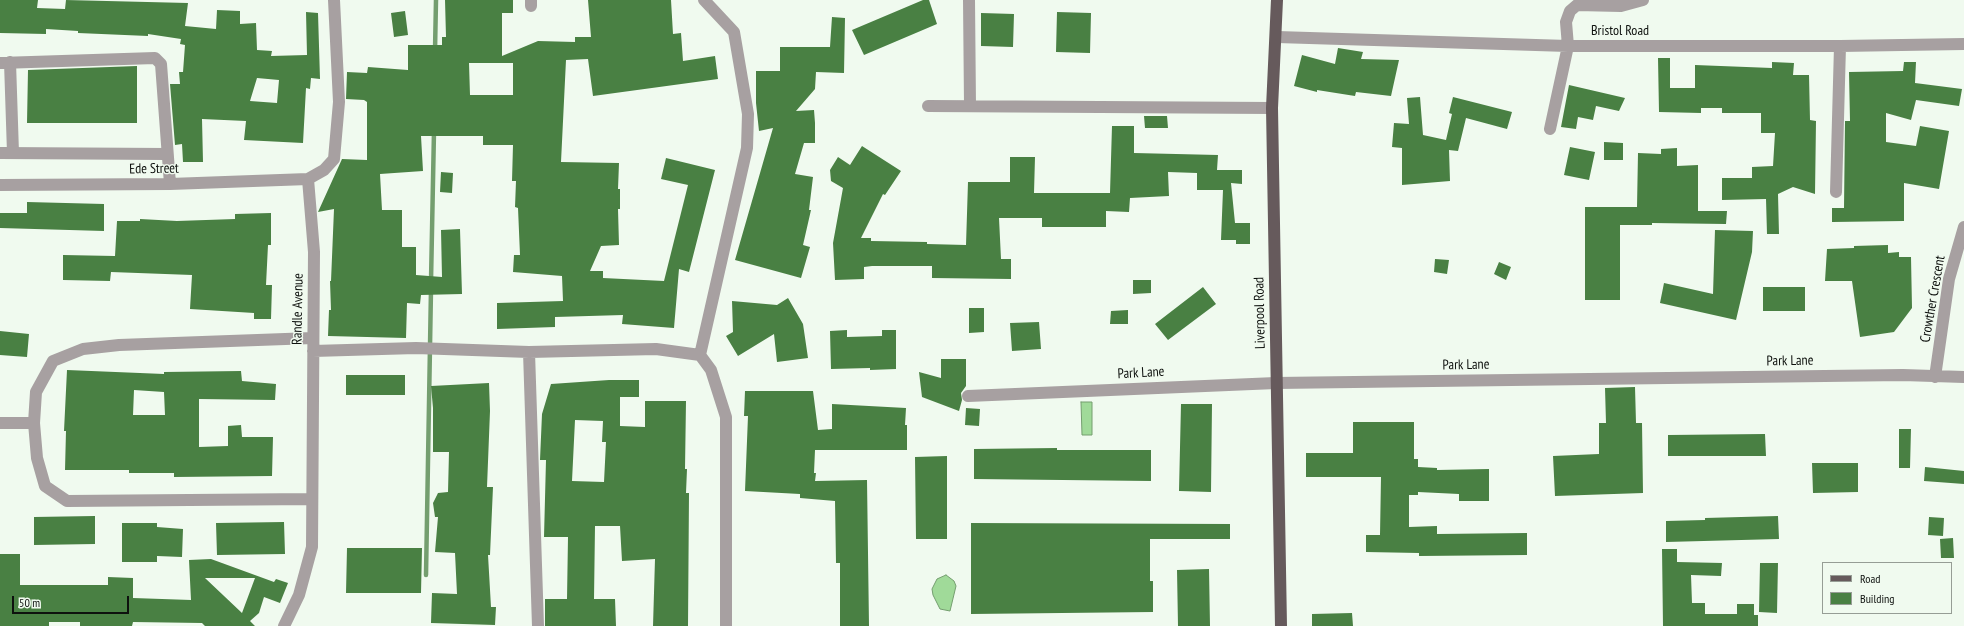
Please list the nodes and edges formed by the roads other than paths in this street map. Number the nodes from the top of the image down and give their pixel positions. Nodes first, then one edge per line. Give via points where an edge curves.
1 (334, 0) edge
2 (704, 0) edge
3 (969, 0) edge
4 (1277, 0) edge
5 (1643, 0) edge
6 (1277, 37) junction
7 (1964, 44) edge
8 (1568, 46) junction
9 (1840, 46) junction
10 (5, 62) edge
11 (970, 105) junction
12 (928, 106) dead end
13 (1272, 108) junction
14 (1550, 129) dead end
15 (0, 153) edge
16 (13, 153) junction
17 (168, 154) junction
18 (308, 179) junction
19 (170, 184) junction
20 (0, 185) edge
21 (1836, 192) dead end
22 (1964, 227) edge
23 (313, 338) junction
24 (313, 351) junction
25 (529, 352) junction
26 (700, 355) junction
27 (1935, 376) junction
28 (1964, 377) edge
29 (1276, 383) junction
30 (968, 396) dead end
31 (0, 423) edge
32 (34, 424) junction
33 (312, 499) junction
34 (284, 626) edge
35 (538, 626) edge
36 (726, 626) edge
37 (1281, 626) edge

1 - 18 street via 339,102 334,159 324,170
2 - 26 street via 734,32 748,114 747,148
3 - 11 street
4 - 6 main road, Liverpool Road
5 - 8 street via 1621,6 1577,5 1570,10 1566,22
6 - 8 street, Bristol Road
6 - 13 main road, Liverpool Road
7 - 9 street, Bristol Road
8 - 9 street, Bristol Road
8 - 14 street
9 - 21 street
10 - 16 street
10 - 17 street via 155,58 161,64
11 - 12 street
11 - 13 street
13 - 29 main road, Liverpool Road
15 - 16 street
16 - 17 street
17 - 19 street
18 - 19 street, Ede Street
18 - 23 street, Randle Avenue via 314,252
19 - 20 street, Ede Street
22 - 27 street, Crowther Crescent via 1949,279
23 - 24 street, Randle Avenue
23 - 32 street via 119,345 83,349 53,361 36,392
24 - 25 street via 416,348
24 - 33 street, Randle Avenue
25 - 26 street via 656,349
25 - 35 street
26 - 36 street via 712,370 726,417
27 - 28 street, Park Lane
27 - 29 street, Park Lane
29 - 30 street, Park Lane
29 - 37 main road, Liverpool Road
31 - 32 street
32 - 33 street via 37,458 45,486 67,501
33 - 34 street, Randle Avenue via 312,547 299,594

